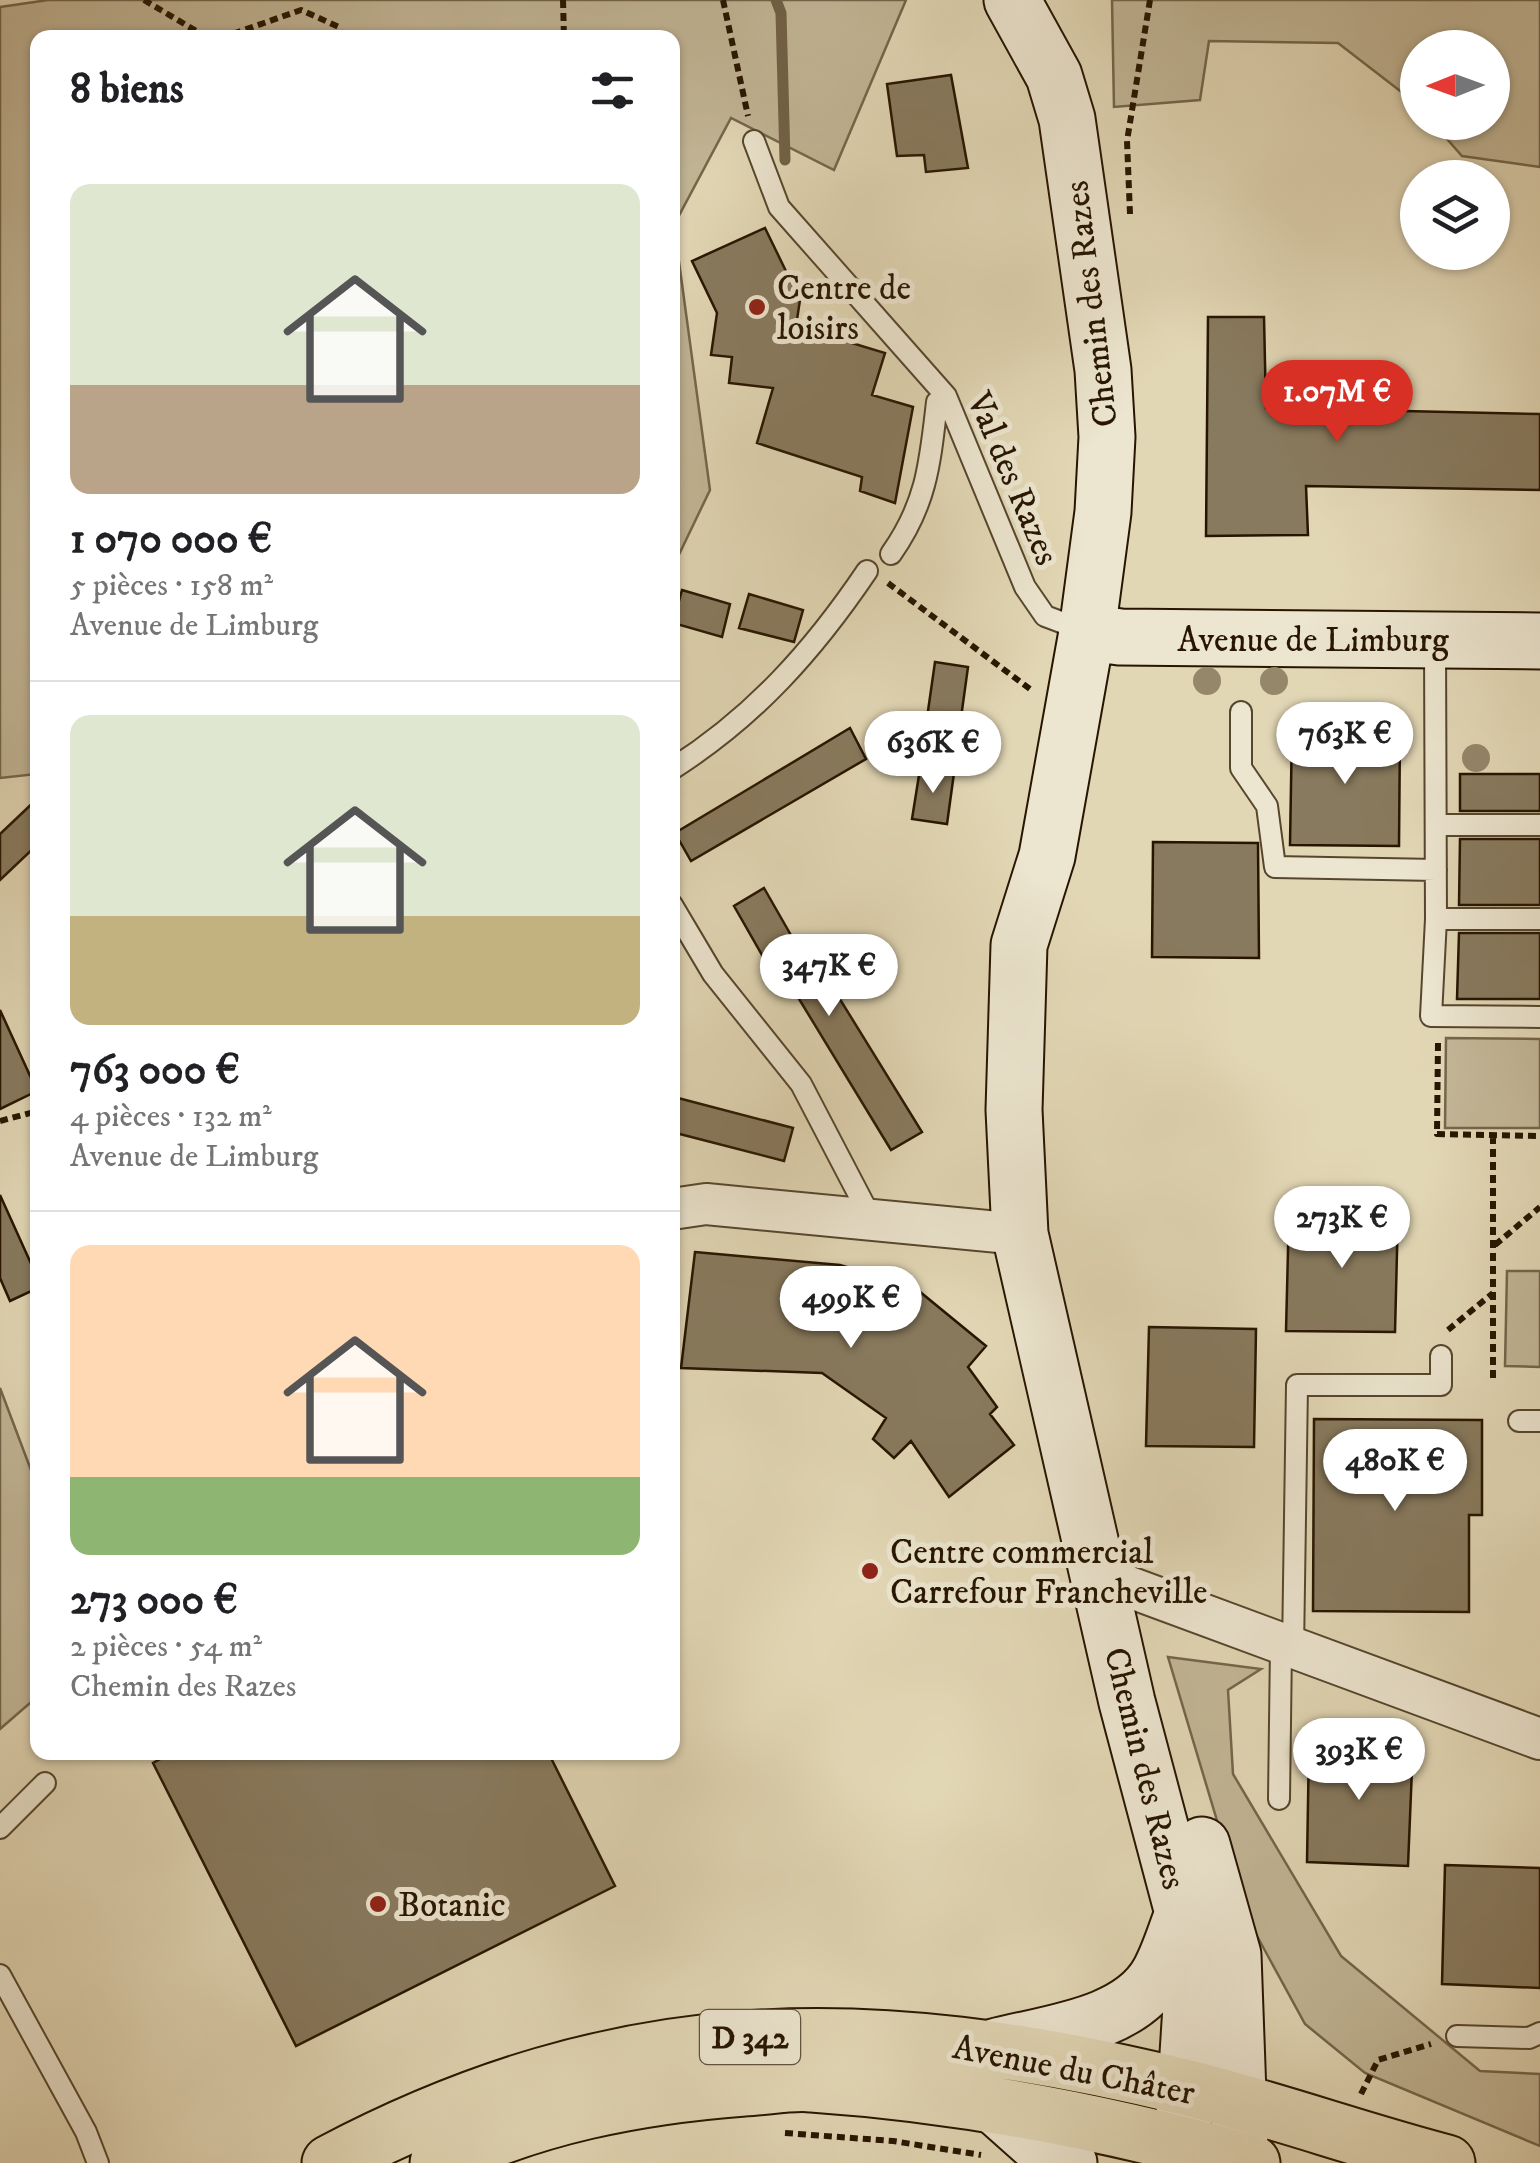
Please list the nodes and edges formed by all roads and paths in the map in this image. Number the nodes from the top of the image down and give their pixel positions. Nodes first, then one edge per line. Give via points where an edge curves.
1 (144, 0) edge
2 (563, 0) edge
3 (723, 0) edge
4 (1012, 0) edge
5 (1150, 0) edge
6 (195, 30) edge
7 (244, 30) edge
8 (340, 30) edge
9 (564, 30) edge
10 (754, 141) joint
11 (1130, 220) dead end
12 (946, 396) junction
13 (891, 554) dead end
14 (875, 576) joint
15 (1087, 632) junction
16 (1435, 640) junction
17 (1540, 641) edge
18 (1074, 703) junction
19 (1241, 712) dead end
20 (680, 764) edge
21 (1437, 825) junction
22 (1540, 826) edge
23 (1047, 856) junction
24 (1436, 870) junction
25 (680, 918) edge
26 (1436, 919) junction
27 (1540, 919) edge
28 (1540, 1018) edge
29 (1428, 1038) dead end
30 (30, 1113) edge
31 (0, 1121) edge
32 (1493, 1134) junction
33 (1540, 1136) edge
34 (680, 1208) edge
35 (1540, 1208) edge
36 (871, 1218) junction
37 (1020, 1234) junction
38 (1494, 1246) junction
39 (1494, 1292) junction
40 (1441, 1356) joint
41 (1079, 1373) junction
42 (1493, 1378) dead end
43 (1071, 1452) junction
44 (1130, 1587) junction
45 (1287, 1648) junction
46 (1540, 1739) edge
47 (45, 1783) dead end
48 (1279, 1799) dead end
49 (0, 1828) edge
50 (1183, 1913) junction
51 (0, 1976) edge
52 (1540, 2032) edge
53 (1457, 2036) joint
54 (994, 2048) junction
55 (1187, 2088) junction
56 (1240, 2102) junction
57 (86, 2132) junction
58 (993, 2132) junction
59 (768, 2134) dead end
60 (1341, 2135) junction
61 (1181, 2154) edge
62 (1244, 2162) edge
63 (98, 2163) edge
64 (114, 2163) edge
65 (330, 2163) edge
66 (438, 2163) edge
67 (1069, 2163) edge
68 (1447, 2163) edge

1 - 6 path
2 - 9 path
3 - 10 path
4 - 15 street, Chemin des Razes via 1054,76 1067,118 1103,370 1103,512
5 - 11 path via 1127,141
7 - 8 path via 301,10
10 - 12 lane, Val des Razes via 779,207
12 - 13 lane via 938,402 916,519
12 - 15 lane, Val des Razes via 1026,588 1045,616
14 - 18 path via 1037,694
14 - 20 lane via 816,645 718,740
15 - 16 street, Avenue de Limburg
15 - 18 street, Chemin des Razes
16 - 17 street, Avenue de Limburg
16 - 21 lane
18 - 23 street, Chemin des Razes
19 - 24 lane via 1241,768 1267,806 1275,867
21 - 22 lane
21 - 24 lane
23 - 37 street, Chemin des Razes via 1020,945 1014,1110
23 - 41 street, Chemin des Razes via 1040,1037 1044,1155
24 - 26 lane
25 - 36 lane via 714,974 801,1084
26 - 27 lane
26 - 28 lane via 1431,1016
29 - 32 path via 1438,1039 1437,1134
30 - 31 path
32 - 33 path
32 - 38 path
34 - 36 street via 706,1204
35 - 38 path
36 - 37 street
37 - 41 street, Chemin des Razes
37 - 43 street, Chemin des Razes
38 - 39 path
39 - 40 path via 1441,1336
39 - 42 path
40 - 45 lane via 1441,1384 1296,1386
41 - 44 street, Chemin des Razes
43 - 44 street, Chemin des Razes
43 - 50 street, Chemin des Razes
44 - 45 street
44 - 56 street, Chemin des Razes via 1233,1954
45 - 46 street
45 - 48 lane
47 - 49 lane
50 - 54 street via 1158,1976 1137,1998 1101,2019
50 - 55 street, Chemin des Razes via 1192,1991
51 - 57 lane
52 - 53 lane via 1529,2038
53 - 60 path via 1378,2060
54 - 55 main road, Avenue du Châter / D 342
54 - 65 main road, Avenue du Châter / D 342 via 823,2035 665,2045 489,2090
55 - 56 main road, Avenue du Châter / D 342
55 - 61 street, Chemin des Razes
56 - 60 main road, D 342
56 - 62 street, Chemin des Razes
57 - 63 lane
57 - 64 lane
58 - 59 path via 894,2141
58 - 61 main road, Avenue du Châter / D 342
58 - 66 main road, Avenue du Châter / D 342 via 809,2084 674,2093 574,2112
58 - 67 street
60 - 68 main road, D 342
61 - 62 main road, Avenue du Châter / D 342

